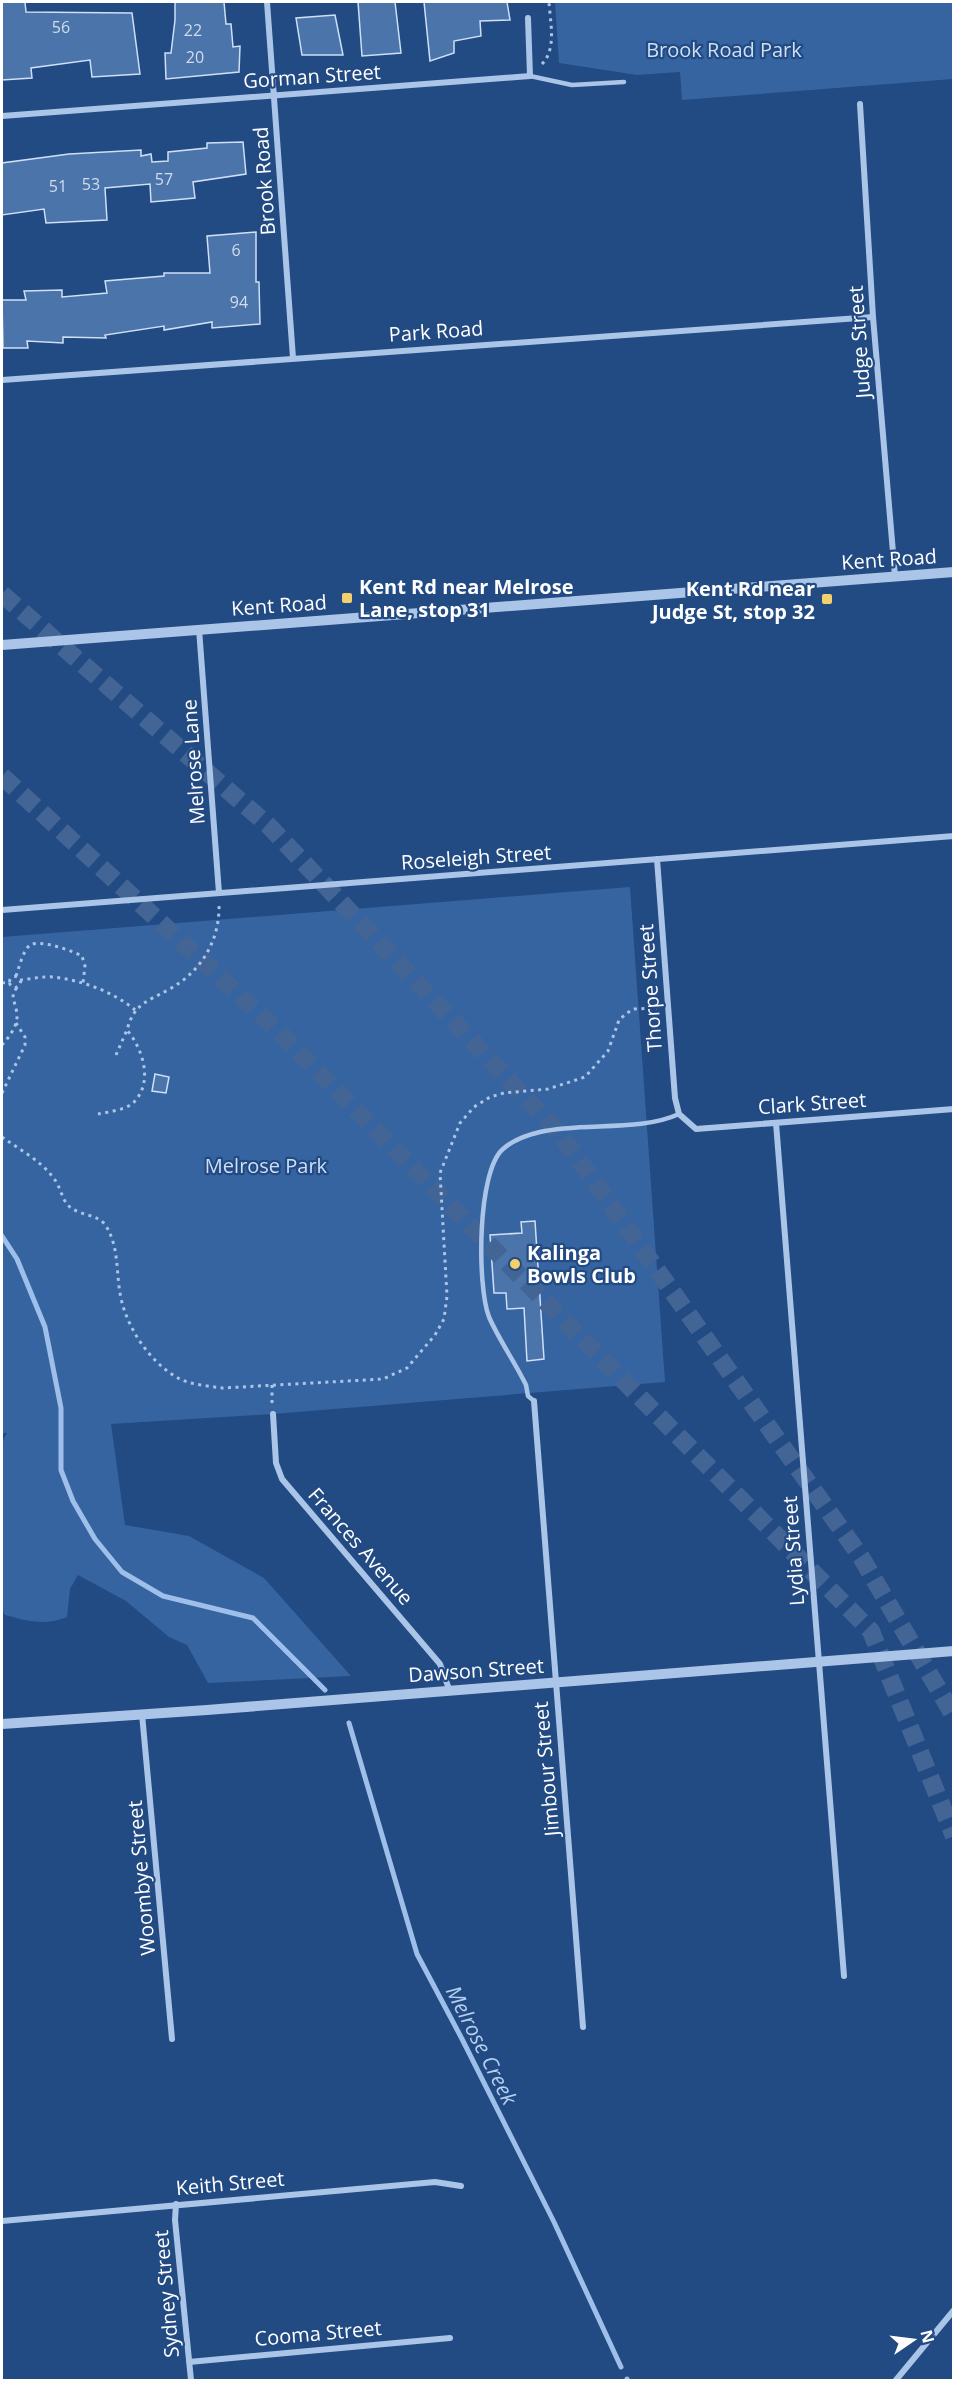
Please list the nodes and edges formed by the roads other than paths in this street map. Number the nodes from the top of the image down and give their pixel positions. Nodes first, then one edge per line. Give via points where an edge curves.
1 (267, 2) edge
2 (528, 18) dead end
3 (530, 76) junction
4 (624, 82) dead end
5 (274, 95) junction
6 (860, 105) dead end
7 (2, 116) edge
8 (873, 317) junction
9 (293, 358) junction
10 (2, 380) edge
11 (954, 572) edge
12 (895, 576) junction
13 (200, 629) junction
14 (2, 645) edge
15 (954, 836) edge
16 (657, 859) junction
17 (219, 893) junction
18 (2, 910) edge
19 (954, 1109) edge
20 (679, 1114) junction
21 (776, 1123) junction
22 (534, 1401) joint
23 (273, 1414) road end
24 (954, 1651) edge
25 (819, 1661) junction
26 (556, 1682) junction
27 (449, 1689) junction
28 (142, 1714) junction
29 (2, 1724) edge
30 (844, 1976) dead end
31 (583, 2027) dead end
32 (172, 2039) dead end
33 (461, 2186) dead end
34 (176, 2204) junction
35 (2, 2221) edge
36 (954, 2310) edge
37 (450, 2338) dead end
38 (189, 2362) junction
39 (191, 2380) edge
40 (896, 2380) edge

1 - 5 street, Brook Road
2 - 3 street
3 - 4 lane, Gorman Street via 572,85
3 - 5 street, Gorman Street
5 - 7 street, Gorman Street
5 - 9 street, Brook Road
6 - 8 street, Judge Street
8 - 9 street, Park Road
8 - 12 street, Judge Street
9 - 10 street, Park Road
11 - 12 street, Kent Road
12 - 13 street, Kent Road
13 - 14 street, Kent Road
13 - 17 street, Melrose Lane
15 - 16 street, Roseleigh Street
16 - 17 street, Roseleigh Street
16 - 20 street, Thorpe Street
17 - 18 street, Roseleigh Street
19 - 21 street, Clark Street
20 - 21 street, Clark Street via 696,1129
20 - 22 lane via 664,1121 532,1134 502,1149 491,1167 482,1209 483,1279 489,1316
21 - 25 street, Lydia Street
22 - 26 street, Jimbour Street
23 - 27 street, Frances Avenue via 276,1462 282,1479 440,1664
24 - 25 street, Dawson Street
25 - 26 street, Dawson Street
25 - 30 street, Lydia Street
26 - 27 street, Dawson Street
26 - 31 street, Jimbour Street
27 - 28 street, Dawson Street
28 - 29 street, Dawson Street
28 - 32 street, Woombye Street
33 - 34 street, Keith Street via 435,2182
34 - 35 street, Keith Street
34 - 38 street, Sydney Street
36 - 40 street
37 - 38 street, Cooma Street
38 - 39 street, Sydney Street

